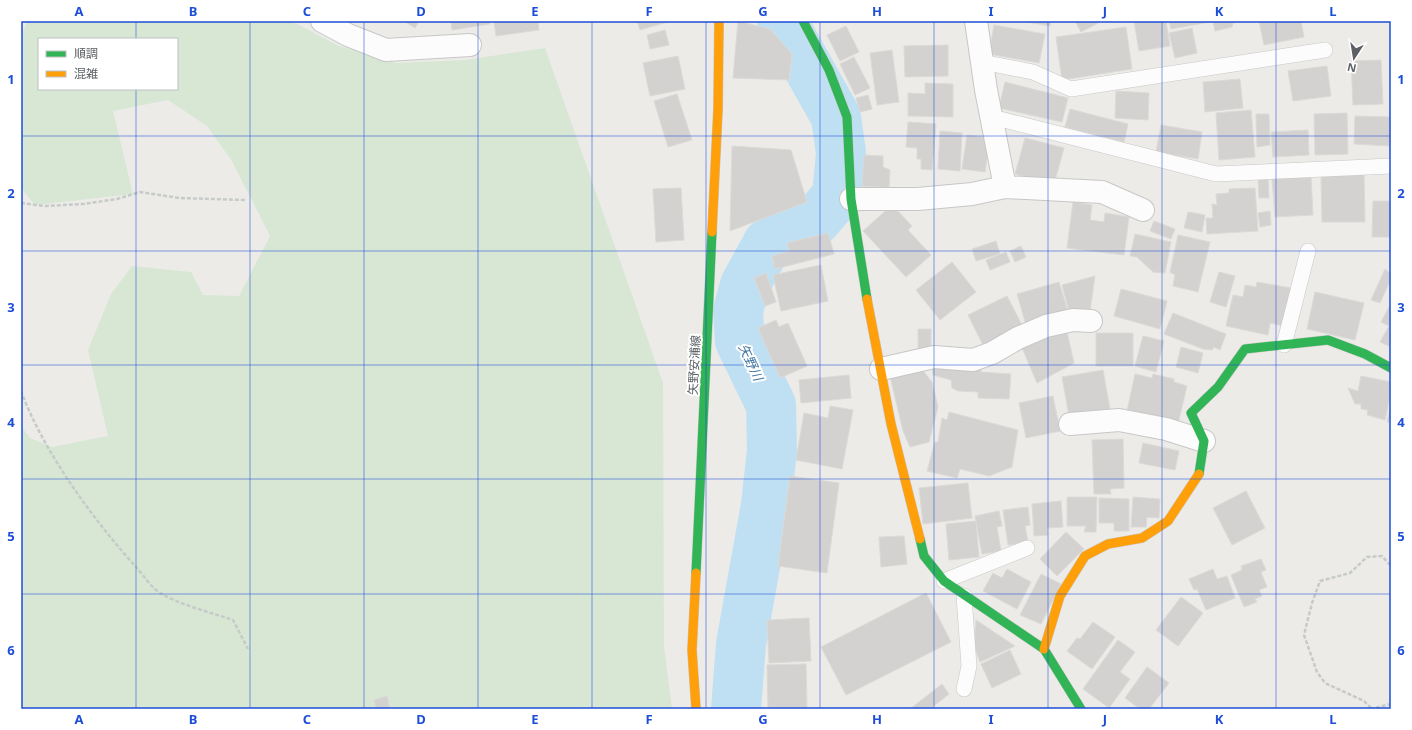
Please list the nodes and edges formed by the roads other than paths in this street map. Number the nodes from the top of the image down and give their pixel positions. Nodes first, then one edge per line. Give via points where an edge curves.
1 (322, 21) edge
2 (720, 21) edge
3 (803, 21) edge
4 (976, 21) edge
5 (470, 45) dead end
6 (1325, 50) dead end
7 (982, 62) junction
8 (992, 117) junction
9 (1391, 166) edge
10 (1005, 188) junction
11 (851, 199) junction
12 (1143, 210) dead end
13 (1308, 251) dead end
14 (1091, 321) dead end
15 (1284, 345) junction
16 (1391, 368) edge
17 (881, 369) junction
18 (1070, 424) dead end
19 (1204, 442) junction
20 (1027, 548) dead end
21 (944, 581) junction
22 (964, 596) junction
23 (1044, 649) junction
24 (964, 689) dead end
25 (696, 709) edge
26 (1081, 709) edge

1 - 5 street via 348,36 386,50
2 - 25 street, 矢野安浦線 via 692,650
3 - 11 street via 829,70 847,117
4 - 7 street
6 - 7 lane via 1071,89 1033,72
7 - 8 street
8 - 9 lane via 1216,174
8 - 10 street
10 - 11 street via 972,194 918,198
10 - 12 street via 1102,192
11 - 17 street
13 - 15 lane
14 - 17 street via 1072,320 1046,326 973,360 934,357
15 - 16 street via 1328,340 1365,354
15 - 19 street via 1245,349 1218,387 1191,413
17 - 21 street via 891,424 924,556
18 - 19 street via 1119,420 1166,429
19 - 23 street via 1201,471 1168,521 1142,538 1108,544 1085,556 1060,596
20 - 21 lane
21 - 22 street
22 - 23 street
22 - 24 lane via 969,666
23 - 26 street

